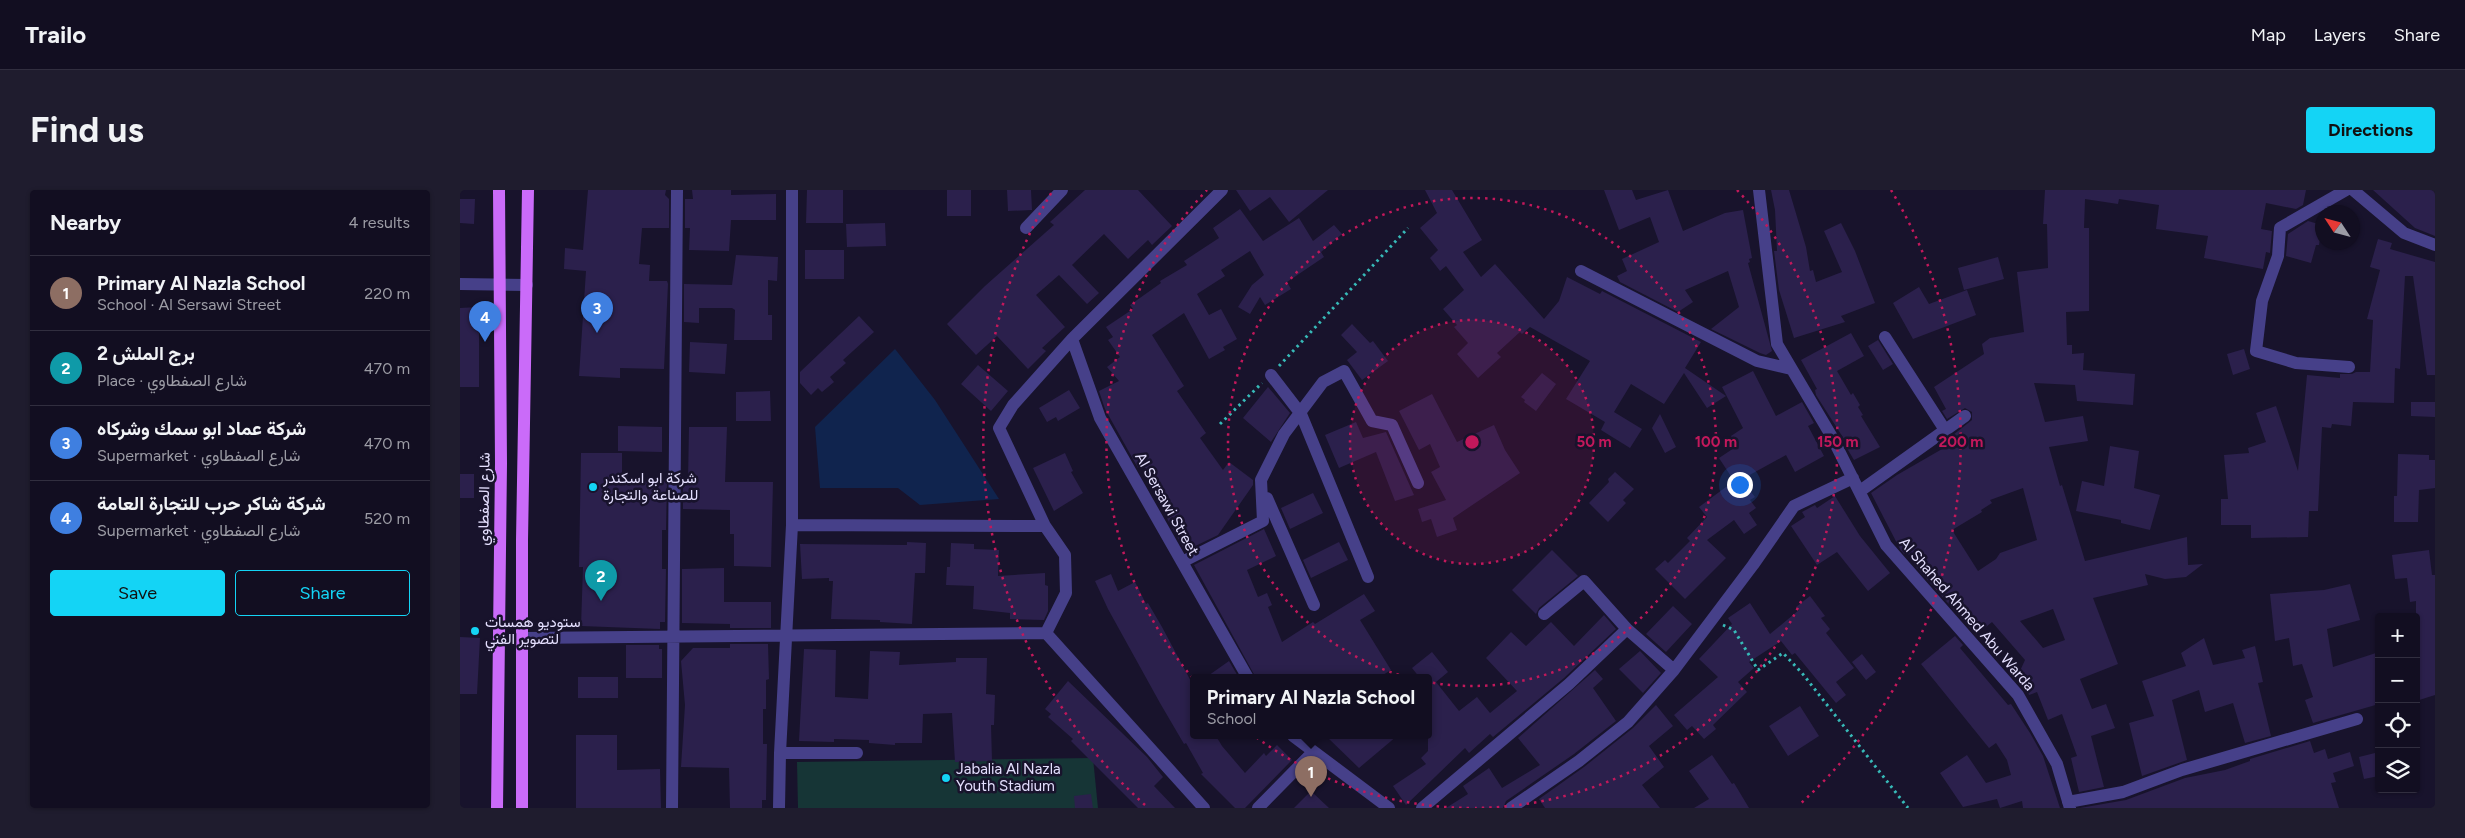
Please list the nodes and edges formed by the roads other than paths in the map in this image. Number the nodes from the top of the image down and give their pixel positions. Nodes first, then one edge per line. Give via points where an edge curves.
1 (499, 190) edge
2 (528, 190) edge
3 (677, 190) edge
4 (792, 190) edge
5 (1062, 190) edge
6 (1222, 190) edge
7 (1759, 190) edge
8 (2346, 190) edge
9 (2353, 190) edge
10 (1026, 228) dead end
11 (2435, 245) edge
12 (1581, 271) dead end
13 (460, 284) edge
14 (527, 285) junction
15 (498, 286) junction
16 (1885, 338) dead end
17 (1072, 339) junction
18 (2349, 367) dead end
19 (1791, 369) junction
20 (1271, 375) road end
21 (1301, 414) junction
22 (1965, 416) dead end
23 (1945, 430) junction
24 (1853, 478) junction
25 (1261, 480) junction
26 (1418, 483) dead end
27 (1860, 492) junction
28 (792, 525) junction
29 (1045, 526) junction
30 (1182, 562) junction
31 (1368, 577) dead end
32 (1314, 605) dead end
33 (1544, 614) dead end
34 (1627, 629) junction
35 (1046, 633) junction
36 (675, 635) junction
37 (788, 635) junction
38 (523, 638) junction
39 (1674, 670) junction
40 (1246, 674) edge
41 (2357, 719) dead end
42 (1297, 739) edge
43 (1308, 748) junction
44 (780, 753) junction
45 (857, 753) dead end
46 (2069, 805) edge
47 (497, 808) edge
48 (522, 808) edge
49 (672, 808) edge
50 (779, 808) edge
51 (1204, 808) edge
52 (1258, 808) edge
53 (1389, 808) edge
54 (1422, 808) edge
55 (1511, 808) edge

1 - 15 main road, شارع الصفطاوي
2 - 14 main road
3 - 36 street
4 - 28 street
5 - 10 street
6 - 17 street
7 - 19 street, Al Shahed Ahmed Abu Warda via 1777,344
8 - 18 street via 2280,228 2278,256 2262,301 2256,351 2296,363
9 - 11 street via 2404,232
12 - 19 street via 1757,361
13 - 15 street
14 - 15 street
14 - 38 main road
15 - 47 main road, شارع الصفطاوي via 501,463
16 - 23 street
17 - 29 street via 1013,405 999,428
17 - 30 street, Al Sersawi Street via 1100,418
19 - 24 street, Al Shahed Ahmed Abu Warda
20 - 21 street
21 - 25 street via 1284,434
21 - 26 street via 1323,382 1344,371 1372,421 1392,425
21 - 31 street
22 - 23 street
23 - 27 street
24 - 27 street, Al Shahed Ahmed Abu Warda
24 - 39 street via 1794,506
25 - 30 street via 1263,521
25 - 32 street via 1270,510
27 - 46 street, Al Shahed Ahmed Abu Warda via 1886,545 2018,695 2057,764
28 - 29 street
28 - 37 street
29 - 35 street via 1065,555 1066,593
30 - 40 street, Al Sersawi Street
33 - 34 street via 1584,582
34 - 39 street
34 - 54 street via 1569,684
35 - 37 street
35 - 51 street
36 - 37 street
36 - 38 street
36 - 49 street
37 - 44 street
38 - 48 main road
39 - 55 street via 1628,722
41 - 46 street via 2182,770 2123,792
42 - 43 street
43 - 52 street
43 - 53 street
44 - 45 street
44 - 50 street

